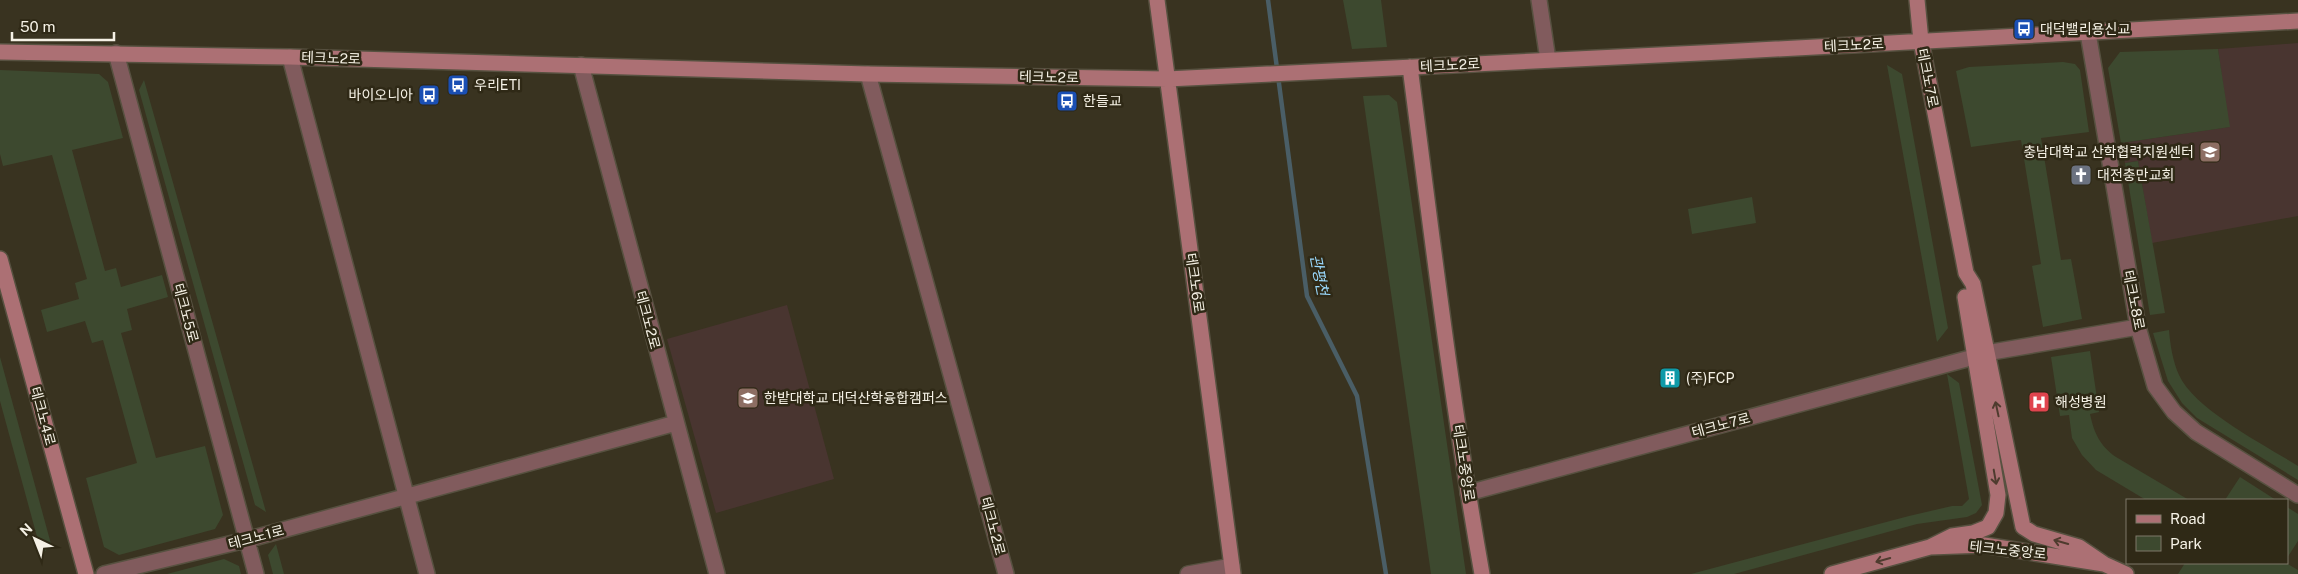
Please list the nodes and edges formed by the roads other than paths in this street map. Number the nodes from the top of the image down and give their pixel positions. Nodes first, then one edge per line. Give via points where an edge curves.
1 (1157, 0) edge
2 (1539, 0) edge
3 (1917, 0) edge
4 (2298, 21) edge
5 (2088, 33) junction
6 (1921, 41) junction
7 (0, 52) edge
8 (116, 53) junction
9 (290, 57) junction
10 (1548, 60) junction
11 (581, 65) junction
12 (1410, 67) junction
13 (868, 74) junction
14 (1167, 79) junction
15 (0, 259) edge
16 (2138, 326) junction
17 (1448, 352) joint
18 (1980, 355) junction
19 (676, 423) junction
20 (1468, 493) junction
21 (2298, 494) edge
22 (406, 497) junction
23 (246, 540) junction
24 (1930, 547) junction
25 (2104, 564) junction
26 (1233, 570) edge
27 (86, 574) edge
28 (104, 574) edge
29 (256, 574) edge
30 (427, 574) edge
31 (717, 574) edge
32 (1006, 574) edge
33 (1188, 574) edge
34 (1482, 574) edge
35 (1832, 574) edge
36 (2126, 574) edge

1 - 14 main road, 테크노6로
2 - 10 street
3 - 6 main road, 테크노7로
4 - 5 main road, 테크노2로
5 - 6 main road, 테크노2로
5 - 16 street, 테크노8로
6 - 10 main road, 테크노2로
6 - 18 main road, 테크노7로 via 1966,273 1972,284
7 - 8 main road, 테크노2로
8 - 9 main road, 테크노2로
8 - 23 street, 테크노5로
9 - 11 main road, 테크노2로
9 - 22 street, 테크노2로
10 - 12 main road, 테크노2로
11 - 13 main road, 테크노2로
11 - 19 street, 테크노2로
12 - 14 main road, 테크노2로
12 - 17 main road, 테크노2로
13 - 14 main road, 테크노2로
13 - 32 street, 테크노2로
14 - 26 main road, 테크노6로
15 - 27 main road, 테크노4로
16 - 18 street
16 - 21 street, 테크노8로 via 2156,386 2174,412 2196,432
17 - 20 main road, 테크노중앙로
18 - 20 street, 테크노7로
18 -> 24 main road, 테크노7로 via 1998,495 1996,513 1988,527 1952,536
25 -> 18 main road, 테크노7로 via 2079,547 2034,534 2023,527
19 - 22 street, 테크노1로
19 - 31 street, 테크노2로
20 - 34 main road, 테크노중앙로
22 - 23 street, 테크노1로
22 - 30 street
23 - 28 street, 테크노1로
23 - 29 street, 테크노5로
24 - 25 main road, 테크노중앙로 via 1984,545
24 -> 35 main road, 테크노중앙로
25 - 36 main road, 테크노중앙로
26 - 33 street, 테크노6로

